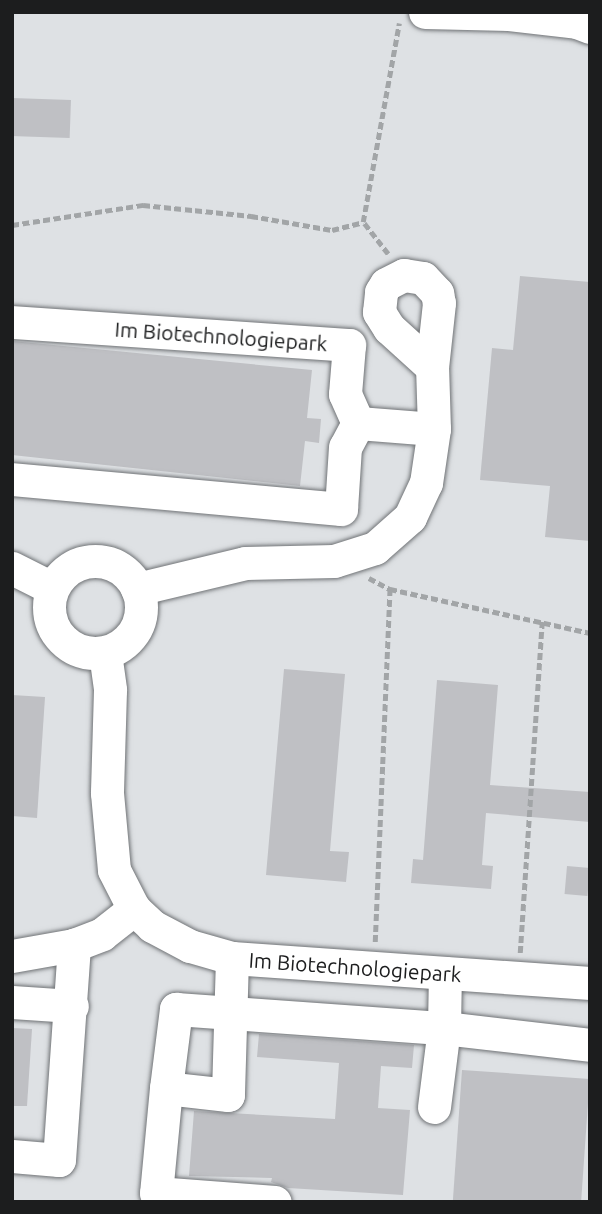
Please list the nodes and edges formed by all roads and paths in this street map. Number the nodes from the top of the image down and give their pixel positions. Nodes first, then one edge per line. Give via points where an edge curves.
1 (401, 12) edge
2 (425, 12) edge
3 (590, 27) edge
4 (363, 222) junction
5 (12, 225) edge
6 (404, 275) junction
7 (12, 322) edge
8 (432, 367) junction
9 (358, 423) junction
10 (434, 429) junction
11 (12, 480) edge
12 (334, 561) junction
13 (12, 568) edge
14 (52, 588) junction
15 (137, 589) junction
16 (390, 589) junction
17 (542, 622) junction
18 (590, 632) edge
19 (105, 653) junction
20 (134, 909) junction
21 (75, 945) junction
22 (12, 956) edge
23 (232, 958) junction
24 (374, 968) junction
25 (445, 973) junction
26 (518, 978) junction
27 (590, 982) edge
28 (12, 1002) edge
29 (72, 1006) junction
30 (232, 1012) junction
31 (444, 1028) junction
32 (590, 1045) edge
33 (166, 1088) junction
34 (434, 1107) dead end
35 (12, 1156) edge
36 (275, 1202) edge

1 - 4 path
2 - 3 street via 509,14
4 - 5 path via 332,230 143,205
4 - 6 path
6 - 8 street via 423,278 437,293
6 - 8 street via 386,284 379,312 389,328
7 - 9 street, Im Biotechnologiepark via 349,345 345,394
8 - 10 street
9 - 10 street
9 - 11 street via 345,447 341,509
10 - 12 street via 426,483 410,517 375,548
12 - 15 street via 244,563
12 - 16 path
13 - 14 street
14 - 15 street via 73,566 103,561 117,566
14 - 19 street via 48,602 54,631 76,650
15 - 19 street via 141,602 136,628 118,648
16 - 17 path
16 - 24 path
17 - 18 path
17 - 26 path
19 - 20 street, Im Biotechnologiepark via 110,690 107,793 114,870
20 - 21 street via 102,934
20 - 23 street, Im Biotechnologiepark via 152,926 190,946
21 - 22 street
21 - 29 street
23 - 24 street, Im Biotechnologiepark
23 - 30 street
24 - 25 street, Im Biotechnologiepark
25 - 26 street, Im Biotechnologiepark
25 - 31 street
26 - 27 street, Im Biotechnologiepark
28 - 29 street
29 - 35 street via 59,1160
30 - 31 street
30 - 33 street via 176,1009
30 - 33 street via 228,1095
31 - 32 street
31 - 34 street
33 - 36 street via 156,1193

